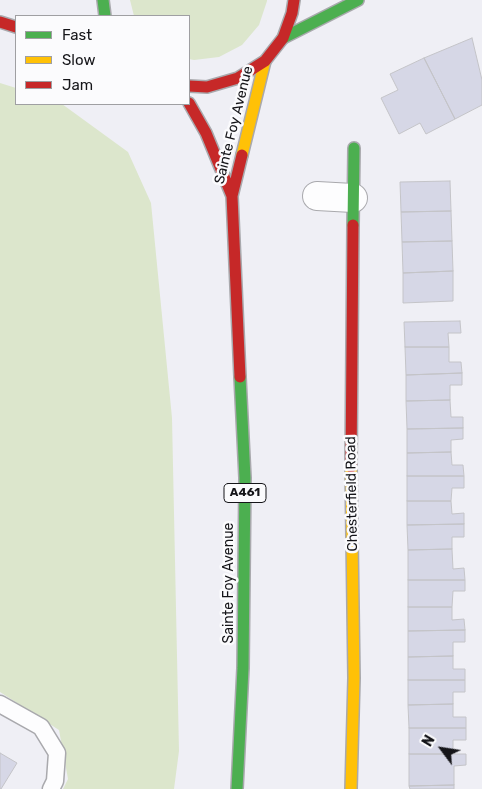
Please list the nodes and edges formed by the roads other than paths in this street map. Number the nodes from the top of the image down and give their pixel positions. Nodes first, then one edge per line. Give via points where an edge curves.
1 (103, 0) edge
2 (294, 0) edge
3 (358, 0) edge
4 (105, 15) edge
5 (0, 22) edge
6 (15, 27) edge
7 (283, 38) junction
8 (265, 61) junction
9 (190, 86) edge
10 (190, 105) edge
11 (354, 148) dead end
12 (232, 196) junction
13 (317, 196) dead end
14 (352, 198) junction
15 (0, 704) edge
16 (50, 789) edge
17 (237, 789) edge
18 (350, 789) edge

1 - 4 main road
2 - 7 main road
3 - 7 main road
5 - 6 main road
7 - 8 main road
8 - 9 main road via 238,78 207,87
8 - 12 main road, Sainte Foy Avenue / A461
10 - 12 main road, Sainte Foy Avenue / A461 via 206,133
11 - 14 main road, Chesterfield Road
12 - 17 main road, Sainte Foy Avenue / A461 via 245,478 243,668
13 - 14 street
14 - 18 main road, Chesterfield Road via 354,678
15 - 16 lane via 41,727 57,753 55,781

